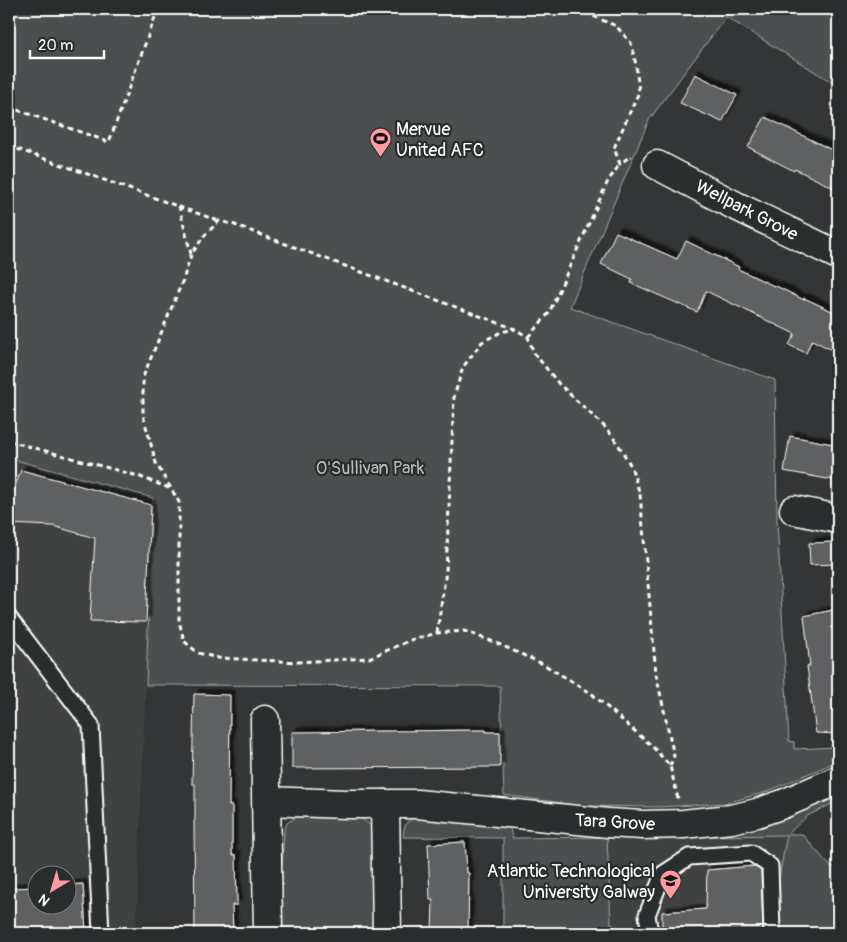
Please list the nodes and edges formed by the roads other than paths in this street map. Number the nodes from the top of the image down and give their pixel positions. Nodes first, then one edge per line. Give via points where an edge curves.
1 (657, 164) road end
2 (838, 255) edge
3 (794, 510) dead end
4 (838, 519) edge
5 (9, 618) edge
6 (265, 720) dead end
7 (838, 780) edge
8 (267, 801) junction
9 (385, 804) junction
10 (101, 933) edge
11 (268, 933) edge
12 (387, 933) edge
13 (650, 933) edge
14 (772, 933) edge

1 - 2 street, Wellpark Grove
3 - 4 street
5 - 10 lane via 91,725
6 - 8 street
7 - 9 street, Tara Grove via 757,813 682,824 608,823 445,806
8 - 9 street, Tara Grove
8 - 11 street
9 - 12 street
13 - 14 lane via 647,915 663,874 689,856 751,853 770,866

